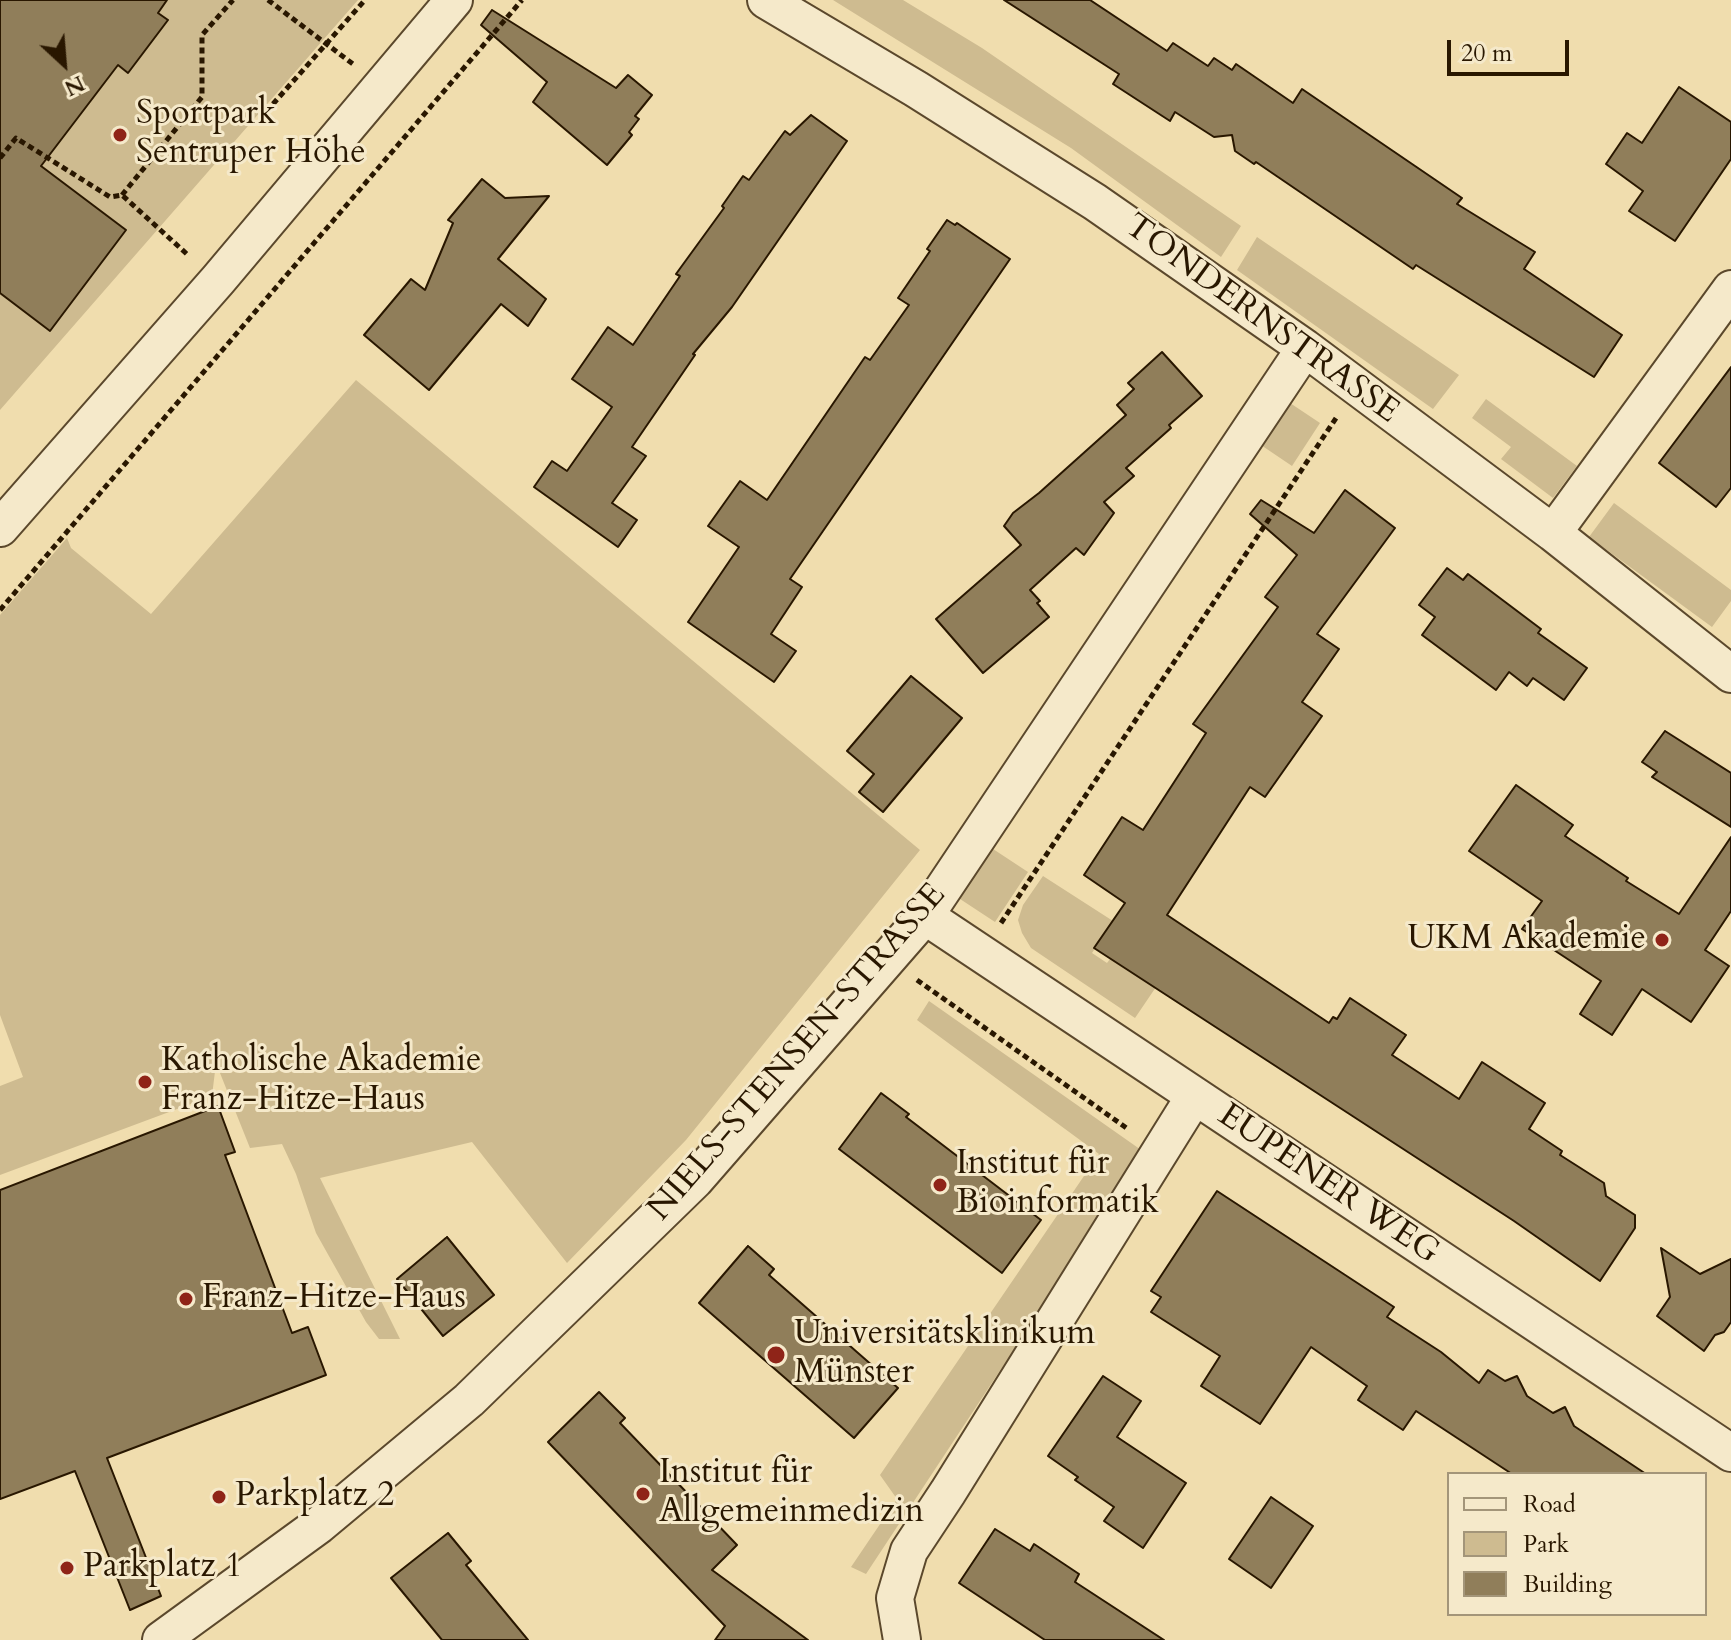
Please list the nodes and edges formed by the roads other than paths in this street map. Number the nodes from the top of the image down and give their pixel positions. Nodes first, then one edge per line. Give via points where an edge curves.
1 (454, 0) edge
2 (766, 0) edge
3 (1731, 289) edge
4 (1305, 348) junction
5 (0, 528) edge
6 (1553, 533) junction
7 (1731, 674) edge
8 (925, 916) junction
9 (1194, 1097) junction
10 (1731, 1453) edge
11 (161, 1640) edge
12 (902, 1640) edge

1 - 5 street
2 - 4 street, TONDERNSTRASSE via 1095,202
3 - 6 street
4 - 6 street, TONDERNSTRASSE
4 - 8 street, NIELS-STENSEN-STRASSE
6 - 7 street, TONDERNSTRASSE
8 - 9 street, EUPENER WEG
8 - 11 street, NIELS-STENSEN-STRASSE via 695,1180 469,1400 319,1525
9 - 10 street, EUPENER WEG
9 - 12 street via 909,1551 895,1598

